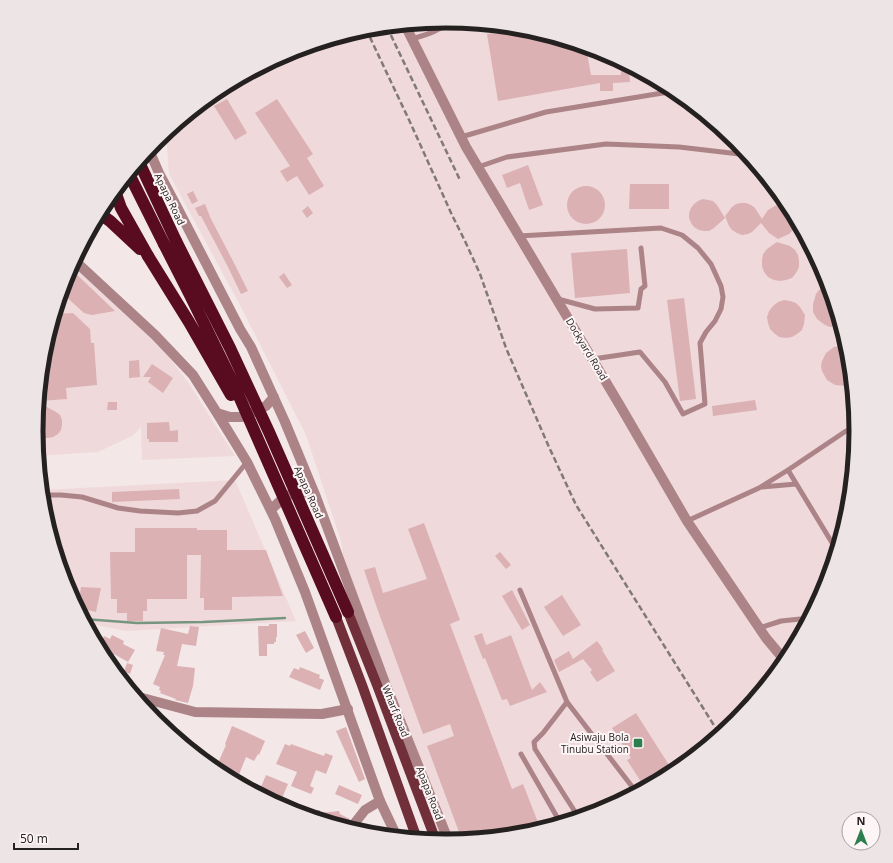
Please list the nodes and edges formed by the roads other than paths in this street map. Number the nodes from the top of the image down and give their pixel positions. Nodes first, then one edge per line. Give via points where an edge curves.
1 (440, 28) edge
2 (407, 30) edge
3 (412, 39) junction
4 (664, 92) edge
5 (461, 137) junction
6 (740, 154) edge
7 (152, 156) edge
8 (141, 167) edge
9 (478, 167) junction
10 (132, 179) edge
11 (117, 198) edge
12 (105, 217) edge
13 (519, 236) junction
14 (641, 248) dead end
15 (148, 256) junction
16 (79, 265) edge
17 (557, 299) junction
18 (593, 359) junction
19 (274, 397) junction
20 (217, 413) junction
21 (850, 430) edge
22 (263, 449) junction
23 (247, 462) junction
24 (788, 470) junction
25 (796, 484) junction
26 (759, 488) junction
27 (48, 495) edge
28 (316, 497) junction
29 (271, 510) junction
30 (687, 521) junction
31 (833, 545) edge
32 (520, 590) dead end
33 (348, 612) joint
34 (336, 618) joint
35 (803, 619) edge
36 (759, 628) junction
37 (782, 657) edge
38 (143, 698) edge
39 (567, 702) junction
40 (348, 709) junction
41 (521, 754) dead end
42 (634, 789) edge
43 (380, 801) junction
44 (576, 814) edge
45 (558, 819) edge
46 (354, 824) edge
47 (395, 832) edge
48 (414, 834) edge
49 (434, 835) edge
50 (446, 835) edge

1 - 3 lane
2 - 3 street, Dockyard Road
3 - 5 street, Dockyard Road
4 - 5 lane via 546,112
5 - 9 street, Dockyard Road
6 - 9 lane via 678,147 606,144 507,157
7 - 19 street, Wharf Road via 251,347
8 - 33 highway, Apapa Road, bridge via 230,348
9 - 13 street, Dockyard Road
10 - 22 highway, bridge
11 - 15 highway
12 - 15 highway
13 - 17 street, Dockyard Road
13 - 18 lane via 661,228 682,234 711,264 723,297 721,309 700,343 705,404 683,414 665,382 640,352
14 - 17 lane via 645,286 641,289 638,308 595,309
15 - 22 highway, bridge
16 - 20 street via 155,335 193,375
17 - 18 street, Dockyard Road
18 - 30 street, Dockyard Road
19 - 20 street via 266,406 242,417
19 - 28 street, Wharf Road
20 - 23 street
21 - 24 lane
22 - 34 highway, bridge
23 - 27 lane via 215,501 197,511 140,511 118,508 82,497
23 - 29 street
24 - 25 lane
24 - 26 lane
25 - 26 lane
25 - 31 lane
26 - 30 lane
28 - 29 street via 300,492 290,494
28 - 50 street, Wharf Road via 385,683
29 - 40 street via 305,592
30 - 36 street, Dockyard Road
32 - 39 lane
33 - 49 main road, Apapa Road
34 - 48 main road
35 - 36 lane via 781,621
36 - 37 street, Dockyard Road
38 - 40 street via 195,712 322,714
39 - 42 lane
39 - 44 lane via 534,742 535,749
40 - 43 street
41 - 45 lane
43 - 46 street via 365,810
43 - 47 street

